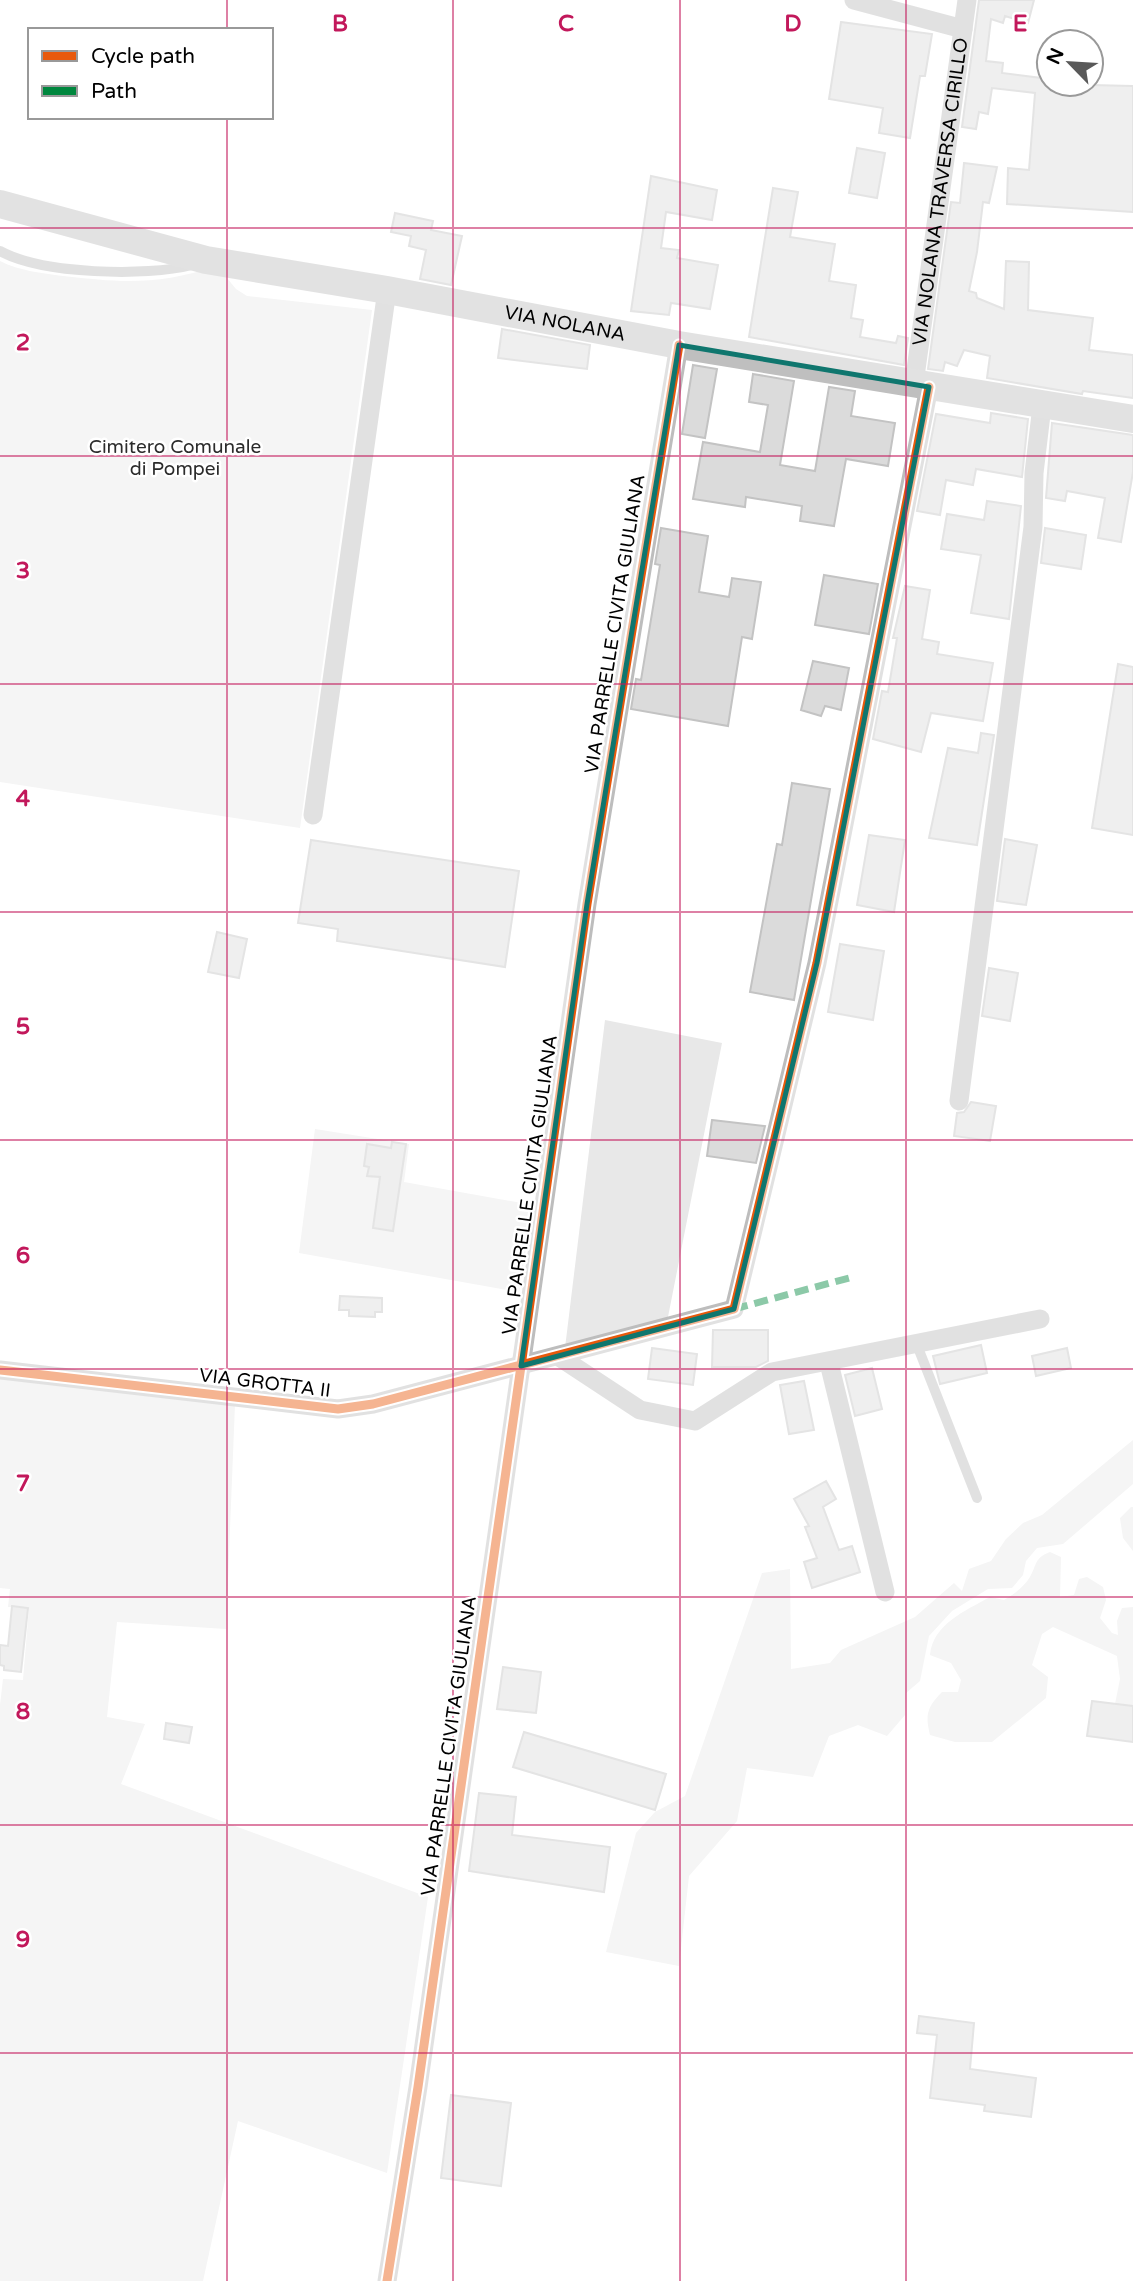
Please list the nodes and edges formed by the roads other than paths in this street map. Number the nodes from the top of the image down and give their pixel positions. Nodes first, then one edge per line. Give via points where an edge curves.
1 (854, 0) edge
2 (967, 0) edge
3 (963, 29) junction
4 (0, 204) edge
5 (0, 251) edge
6 (206, 260) junction
7 (387, 290) junction
8 (679, 345) junction
9 (922, 385) junction
10 (1042, 406) junction
11 (1133, 419) edge
12 (313, 815) dead end
13 (959, 1101) dead end
14 (1040, 1319) dead end
15 (918, 1345) junction
16 (558, 1356) junction
17 (829, 1363) junction
18 (521, 1366) junction
19 (0, 1370) edge
20 (977, 1499) dead end
21 (885, 1592) dead end
22 (387, 2281) edge

1 - 3 street
2 - 3 street, VIA NOLANA TRAVERSA CIRILLO
3 - 9 street, VIA NOLANA TRAVERSA CIRILLO
4 - 6 street, VIA NOLANA
5 - 6 lane via 23,261 123,274 168,271
6 - 7 street, VIA NOLANA
7 - 8 street, VIA NOLANA
7 - 12 street
8 - 9 street, VIA NOLANA
8 - 18 street, VIA PARRELLE CIVITA GIULIANA via 587,904
9 - 10 street, VIA NOLANA
9 - 16 street, VIA NOLANA TRAVERSA CIRILLO via 817,962 734,1309
10 - 11 street, VIA NOLANA
10 - 13 street via 1034,473 1034,527
14 - 15 street
15 - 17 street
15 - 20 lane
16 - 17 street via 640,1410 695,1421 772,1373
16 - 18 street, VIA GROTTA II
17 - 21 street
18 - 19 street, VIA GROTTA II via 338,1409
18 - 22 street, VIA PARRELLE CIVITA GIULIANA

